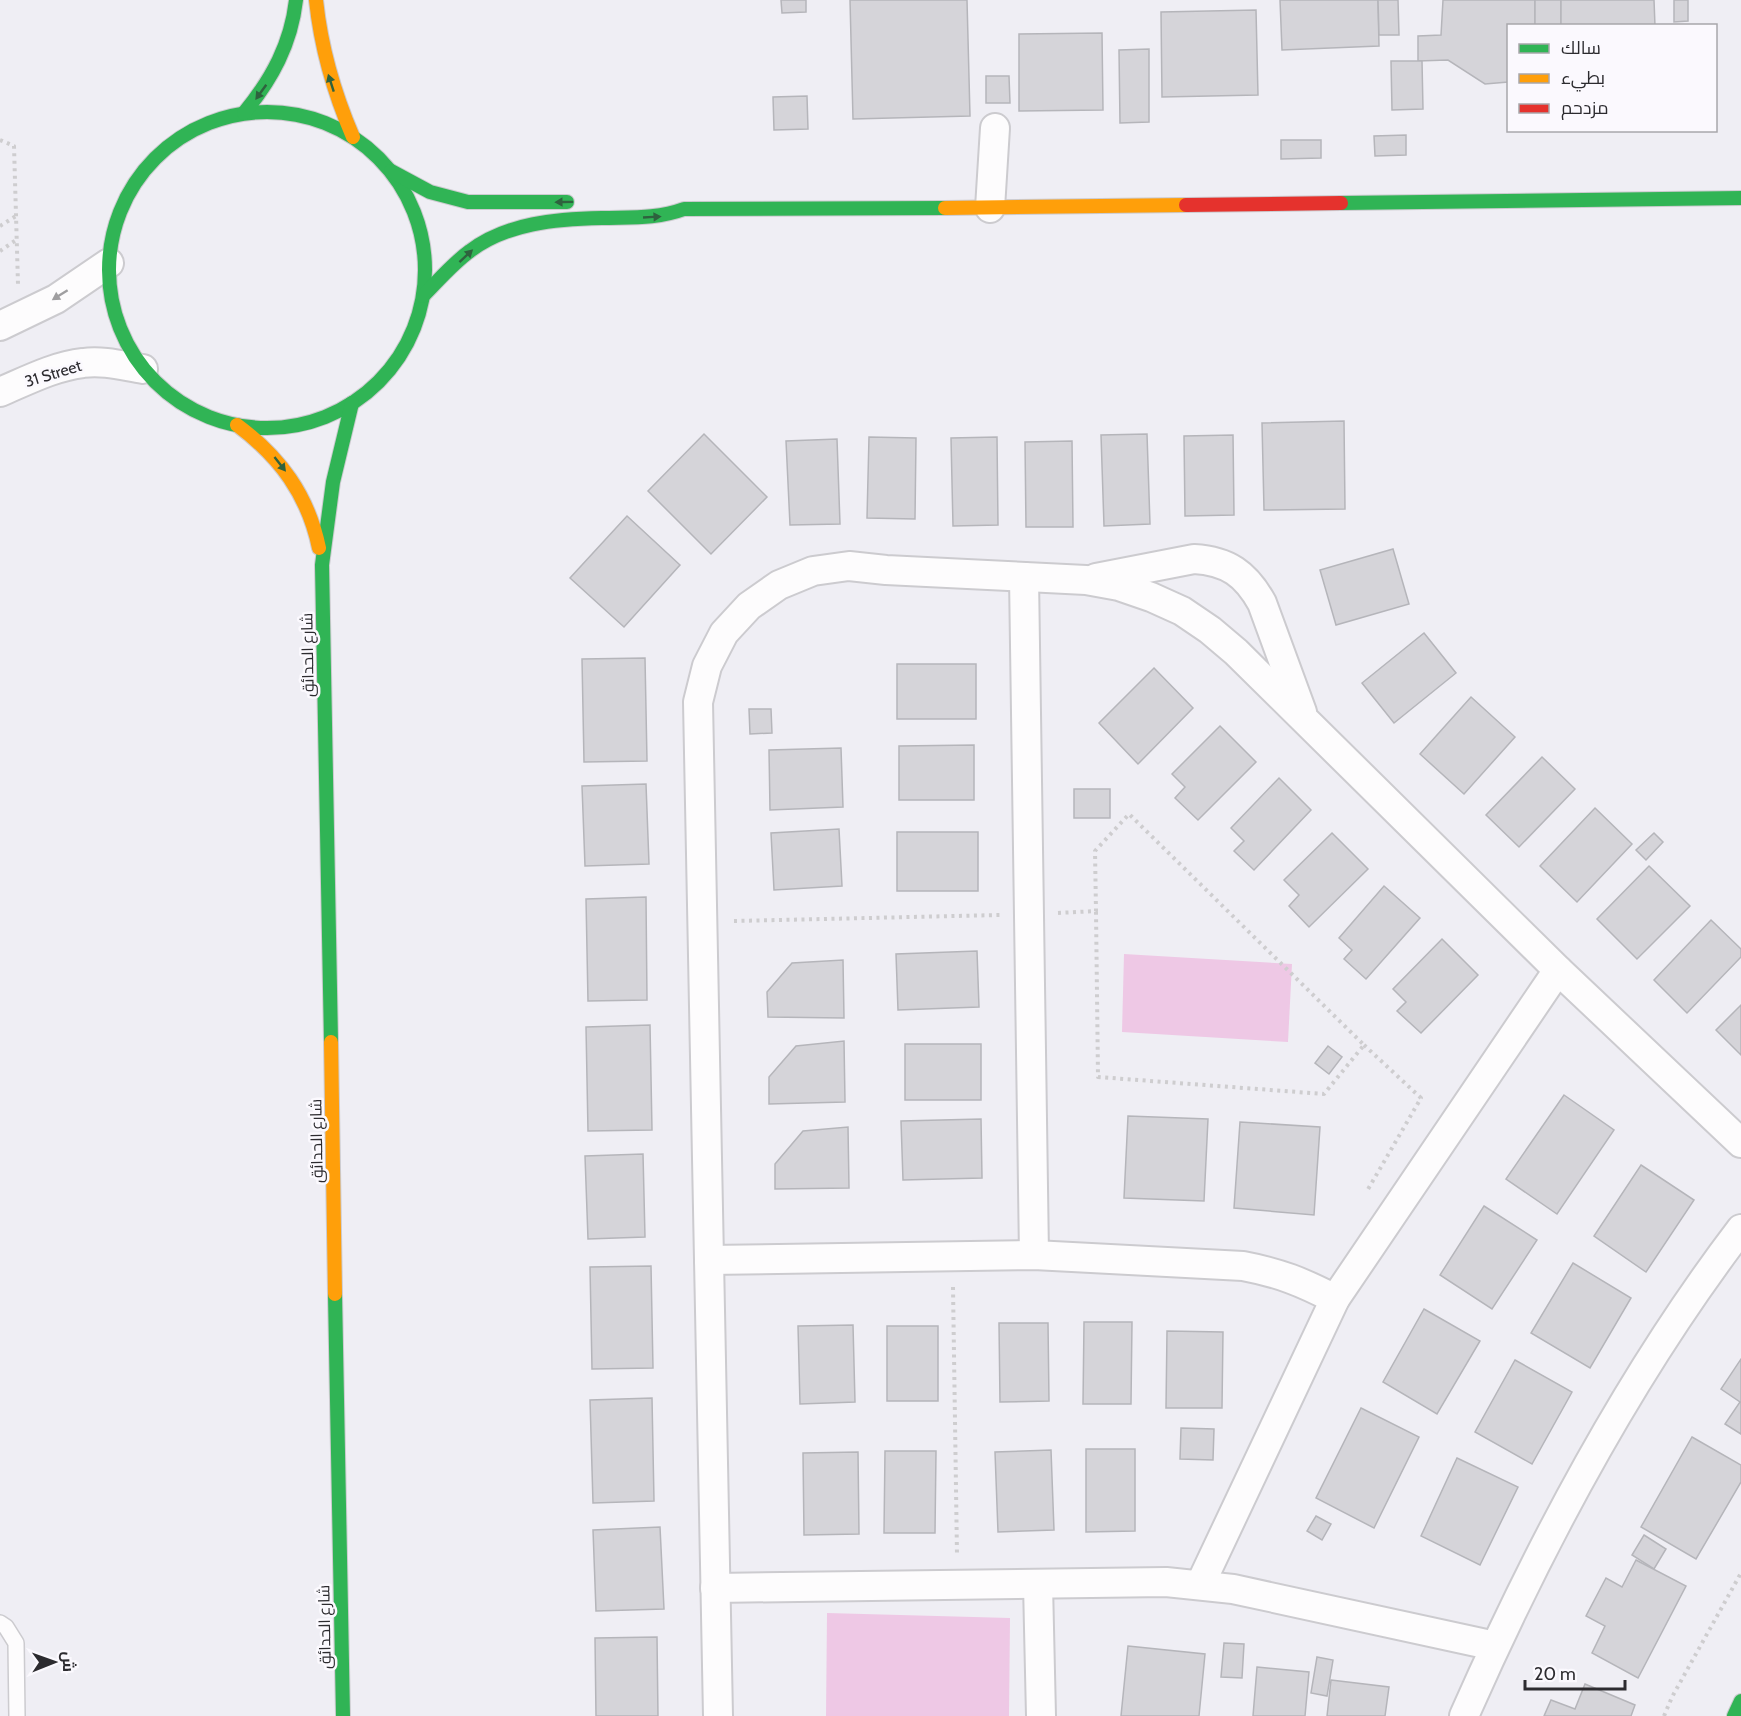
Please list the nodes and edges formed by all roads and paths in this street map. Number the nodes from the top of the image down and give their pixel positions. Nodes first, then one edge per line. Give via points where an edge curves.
1 (296, 0) edge
2 (316, 0) edge
3 (244, 113) junction
4 (995, 128) dead end
5 (353, 137) junction
6 (0, 140) edge
7 (391, 171) junction
8 (1741, 198) edge
9 (662, 200) dead end
10 (582, 202) dead end
11 (990, 208) junction
12 (684, 209) junction
13 (16, 216) junction
14 (0, 226) edge
15 (17, 239) junction
16 (0, 250) edge
17 (109, 263) junction
18 (423, 296) junction
19 (10, 322) edge
20 (143, 369) junction
21 (0, 392) edge
22 (352, 403) junction
23 (237, 425) junction
24 (322, 565) junction
25 (1024, 577) junction
26 (1086, 580) junction
27 (1305, 721) junction
28 (1096, 911) junction
29 (1029, 914) junction
30 (704, 922) junction
31 (1558, 970) junction
32 (1364, 1045) junction
33 (1741, 1143) edge
34 (1362, 1201) dead end
35 (1741, 1229) edge
36 (1034, 1255) junction
37 (952, 1256) junction
38 (709, 1260) junction
39 (1335, 1299) junction
40 (1741, 1573) edge
41 (1038, 1584) junction
42 (1200, 1584) junction
43 (958, 1585) junction
44 (715, 1588) junction
45 (0, 1623) edge
46 (1495, 1646) junction
47 (1741, 1701) edge
48 (17, 1716) edge
49 (343, 1716) edge
50 (718, 1716) edge
51 (1041, 1716) edge
52 (1464, 1716) edge
53 (1664, 1716) edge
54 (1734, 1716) edge

1 -> 3 street via 287,46 271,77
5 -> 2 street via 327,68
3 - 5 street via 302,115
3 - 17 street via 183,135 138,177 113,233
4 - 11 street
5 - 7 street
6 - 13 path via 14,146
10 -> 7 street via 468,202 430,192
7 - 18 street via 406,194 421,233
8 - 11 street
9 - 12 street
11 - 12 street
18 -> 12 street via 476,246 510,230 564,219 655,217
13 - 14 path
13 - 15 path
15 - 16 path
15 - 19 path
17 -> 19 street via 56,299
17 - 20 street via 115,312
18 - 22 street via 402,352 383,377
20 - 21 street, 31 Street via 82,363 41,374
20 - 23 street via 181,403 203,415
22 - 23 street via 296,426
22 - 24 street via 333,482
23 -> 24 street via 274,455 302,495
24 - 49 street, شارع الحدائق
25 - 26 street
25 - 29 street
25 - 30 street via 849,566 813,571 779,585 749,606 724,633 707,666 698,702
26 - 27 street via 1130,590 1182,611 1236,652
26 - 27 street via 1194,559 1218,562 1241,574 1262,603
27 - 31 street
28 - 29 path
28 - 32 path via 1095,851 1130,813
28 - 32 path via 1098,1077 1324,1094
29 - 30 path
29 - 36 street
30 - 38 street
31 - 33 street
31 - 39 street
32 - 34 path via 1421,1098
35 - 46 street via 1648,1365 1590,1463
36 - 37 street
36 - 39 street via 1244,1266 1276,1272
37 - 38 street
37 - 43 path
38 - 44 street
39 - 42 street
40 - 53 path
41 - 42 street
41 - 43 street
41 - 51 street
42 - 46 street
43 - 44 street
44 - 50 street
45 - 48 lane via 16,1643
46 - 52 street
47 - 54 street

